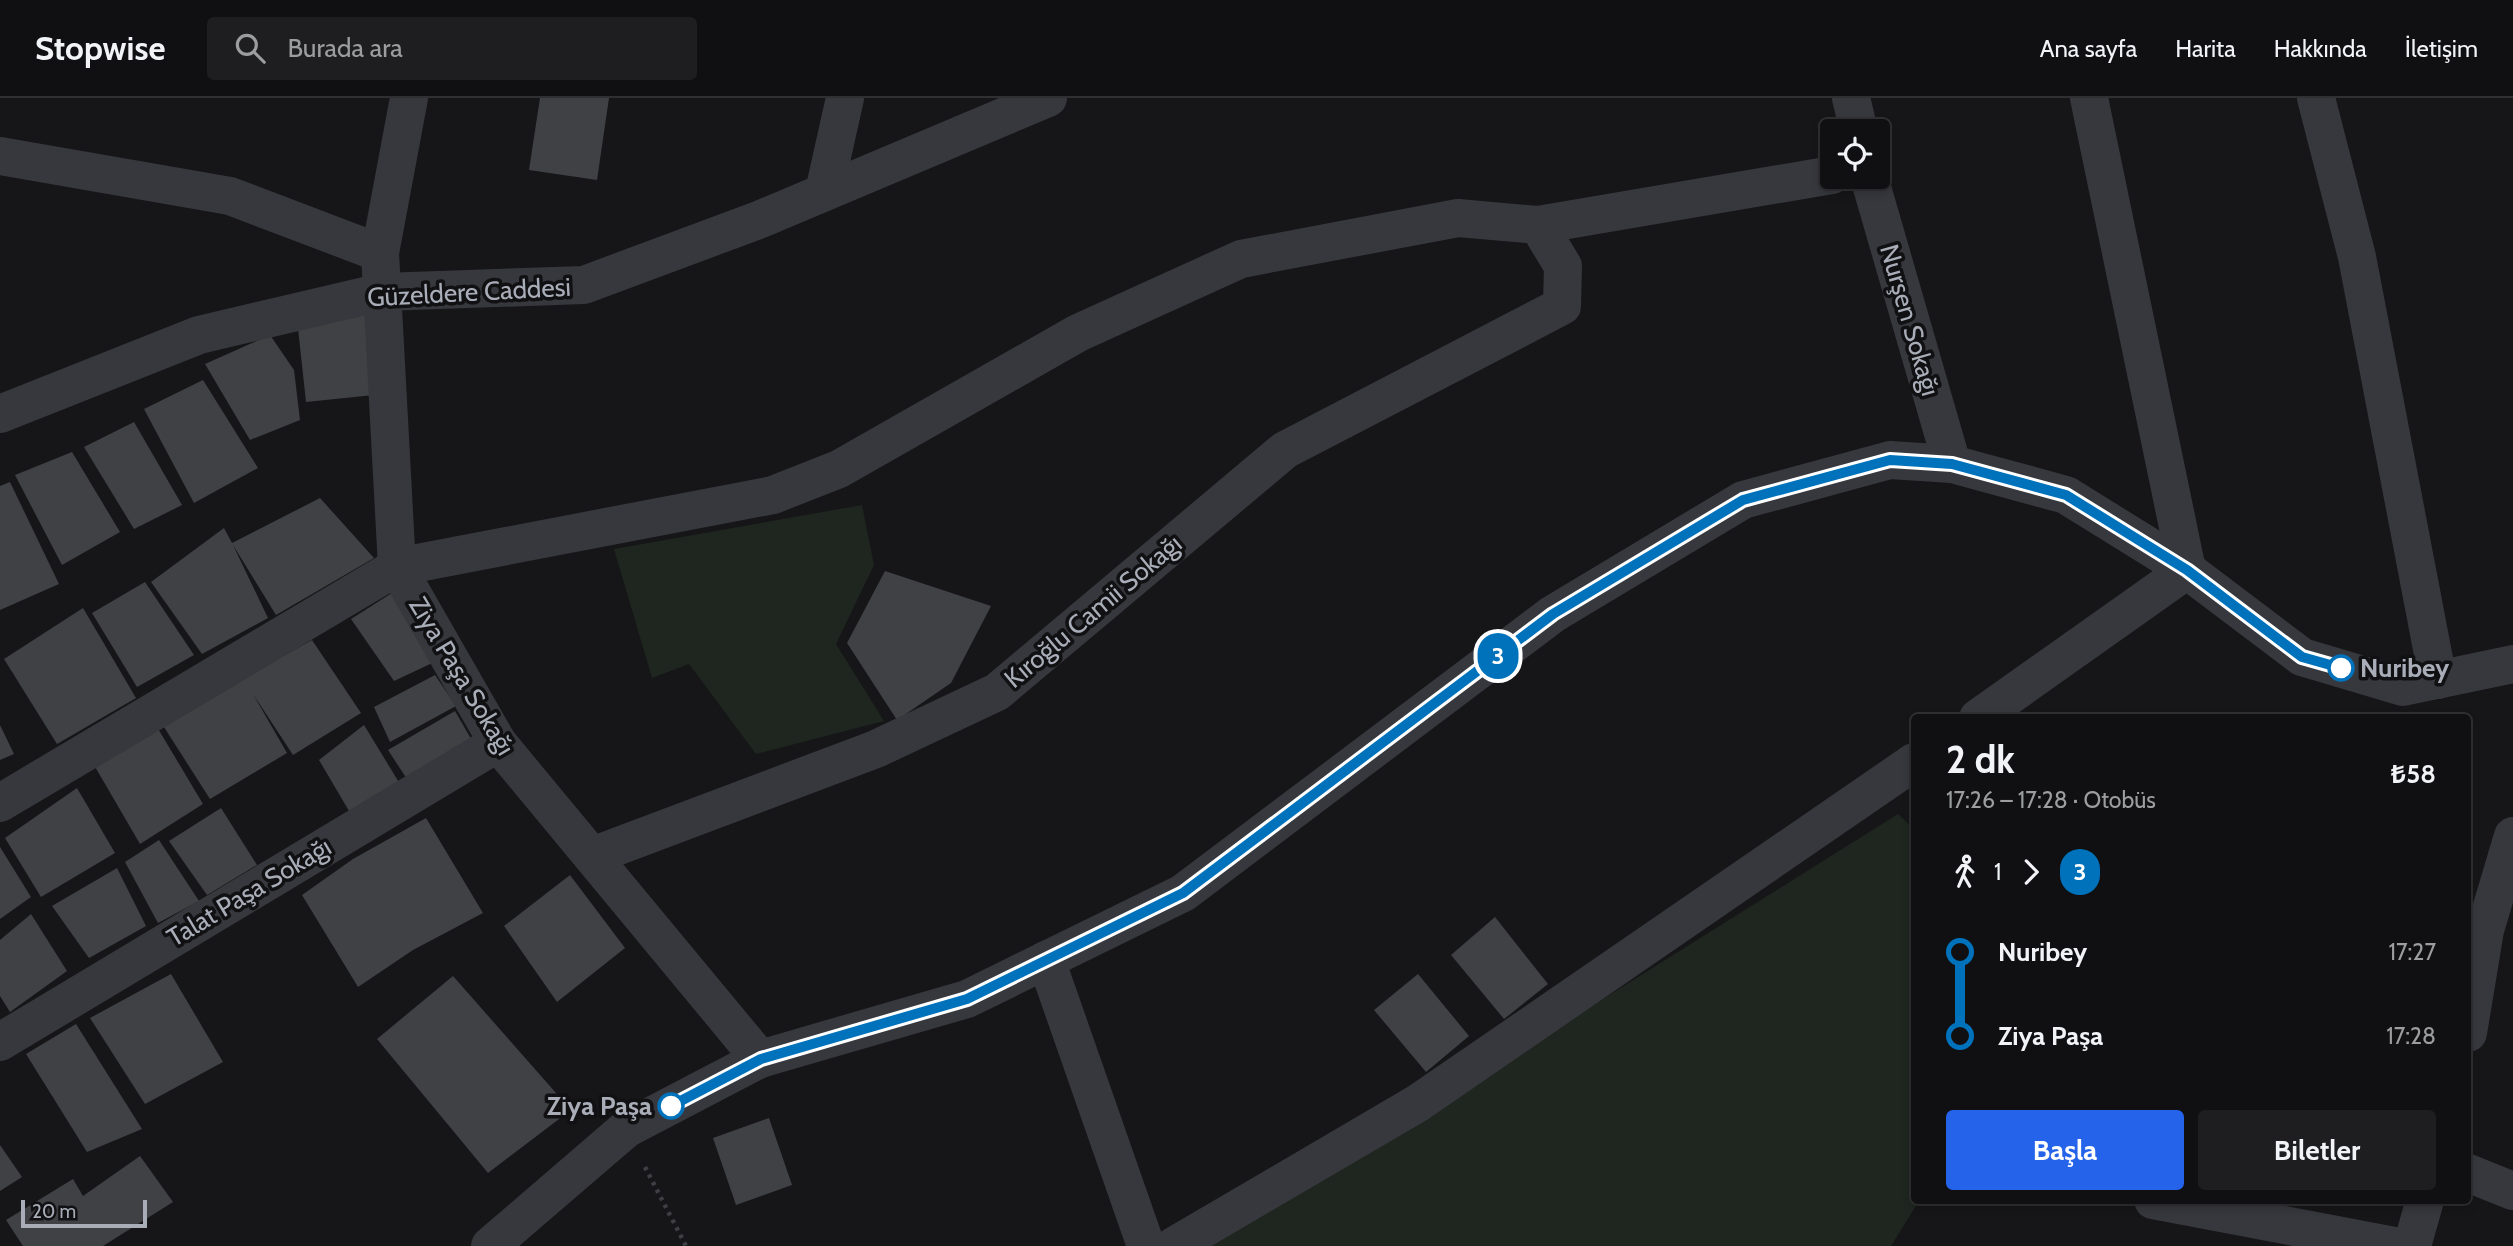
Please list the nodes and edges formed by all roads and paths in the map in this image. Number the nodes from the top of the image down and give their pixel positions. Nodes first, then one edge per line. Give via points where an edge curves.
1 (409, 98) edge
2 (845, 98) edge
3 (1048, 98) edge
4 (1851, 98) edge
5 (2089, 98) edge
6 (2316, 98) edge
7 (1855, 119) edge
8 (0, 156) edge
9 (1820, 177) edge
10 (1872, 189) edge
11 (824, 192) junction
12 (1538, 225) junction
13 (380, 253) junction
14 (382, 292) junction
15 (0, 415) edge
16 (1952, 464) junction
17 (397, 567) junction
18 (2187, 570) junction
19 (2513, 664) edge
20 (2438, 680) junction
21 (1984, 714) edge
22 (498, 743) junction
23 (1911, 771) edge
24 (0, 803) edge
25 (2513, 836) edge
26 (592, 856) junction
27 (2489, 930) edge
28 (1046, 960) junction
29 (2471, 1018) edge
30 (0, 1042) edge
31 (761, 1059) junction
32 (626, 1129) junction
33 (2471, 1174) edge
34 (2513, 1191) edge
35 (2174, 1204) edge
36 (2424, 1204) edge
37 (490, 1246) edge
38 (686, 1246) edge
39 (1146, 1246) edge
40 (1174, 1246) edge
41 (2394, 1246) edge
42 (2412, 1246) edge

1 - 13 street, Ziya Paşa Sokağı
2 - 11 street
3 - 11 street, Güzeldere Caddesi
4 - 7 street
5 - 18 street
6 - 20 street via 2357,257
8 - 13 street via 230,196
9 - 12 street
10 - 16 street, Nurşen Sokağı
11 - 14 street, Güzeldere Caddesi via 584,285
12 - 17 street via 1458,218 1241,260 1079,333 839,469 773,495
12 - 26 street, Kıroğlu Camii Sokağı via 1563,266 1562,306 1285,450 997,692 876,749
13 - 14 street, Ziya Paşa Sokağı
14 - 15 street, Güzeldere Caddesi via 199,335
14 - 17 street, Ziya Paşa Sokağı
16 - 18 street via 2066,495
16 - 28 street via 1890,460 1743,500 1553,614 1183,893
17 - 22 street, Ziya Paşa Sokağı
17 - 24 street
18 - 20 street via 2302,657 2403,687
18 - 21 street
19 - 20 street
22 - 26 street, Ziya Paşa Sokağı
22 - 30 street, Talat Paşa Sokağı
23 - 40 street via 1418,1103
25 - 27 street
26 - 31 street, Ziya Paşa Sokağı
27 - 29 street
28 - 31 street via 967,999
28 - 39 street
31 - 32 street
32 - 37 street
32 - 38 path
33 - 34 street
35 - 41 street
36 - 42 street

